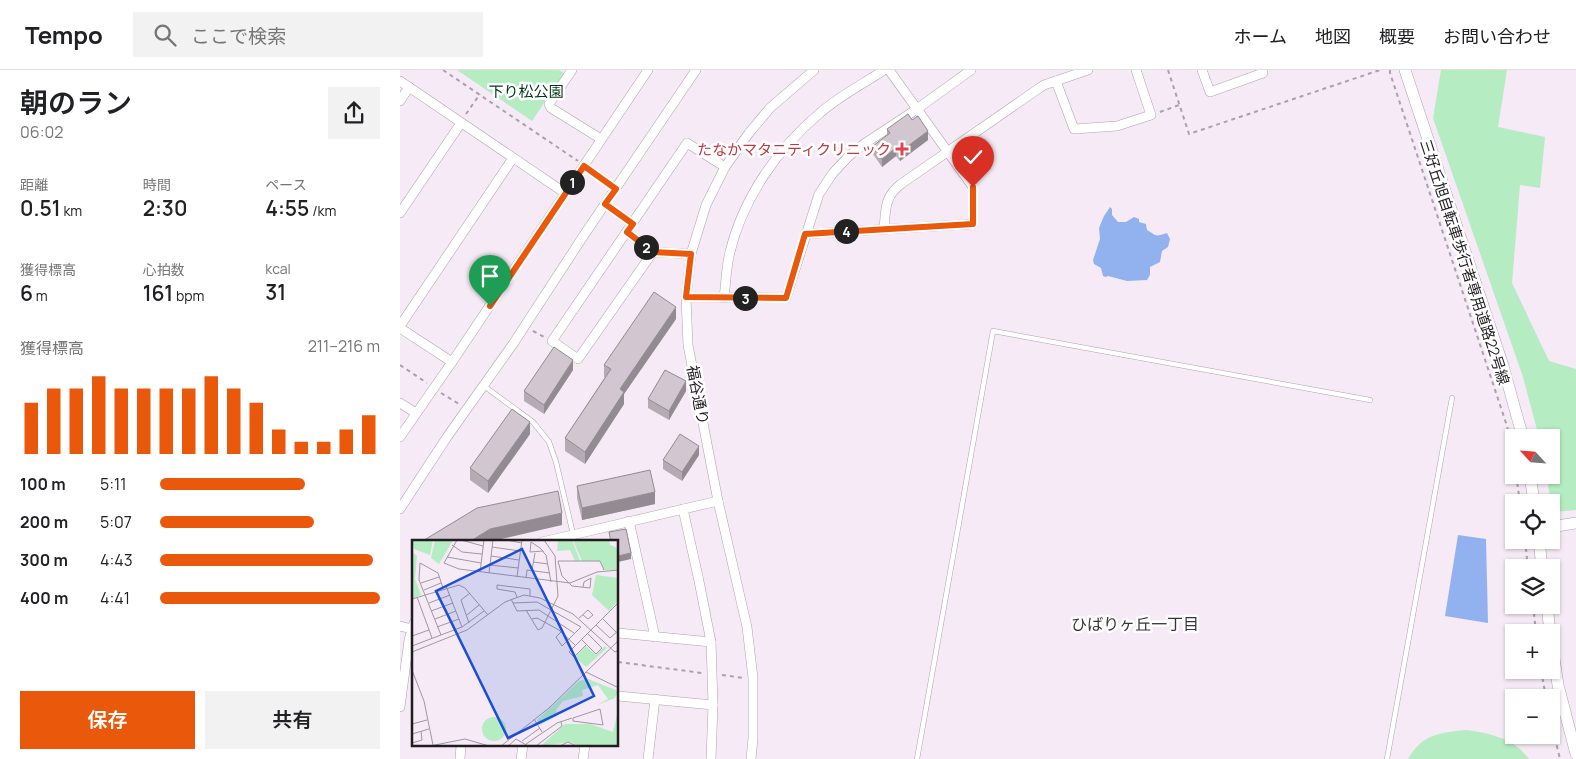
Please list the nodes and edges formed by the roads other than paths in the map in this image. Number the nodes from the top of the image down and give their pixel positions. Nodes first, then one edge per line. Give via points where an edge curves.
1 (648, 70) edge
2 (696, 70) edge
3 (814, 70) edge
4 (884, 70) edge
5 (889, 70) edge
6 (971, 70) edge
7 (1088, 70) edge
8 (1136, 70) edge
9 (1202, 70) edge
10 (1262, 70) edge
11 (1405, 70) edge
12 (570, 71) edge
13 (400, 81) edge
14 (1056, 81) junction
15 (410, 87) junction
16 (400, 101) edge
17 (917, 109) junction
18 (461, 122) junction
19 (601, 139) junction
20 (947, 153) junction
21 (513, 158) junction
22 (725, 168) junction
23 (565, 192) junction
24 (400, 213) edge
25 (884, 229) junction
26 (627, 232) junction
27 (805, 234) junction
28 (653, 252) junction
29 (691, 254) junction
30 (686, 297) junction
31 (724, 298) junction
32 (400, 327) edge
33 (452, 362) junction
34 (484, 386) junction
35 (1452, 398) dead end
36 (1370, 400) dead end
37 (400, 402) edge
38 (416, 413) junction
39 (1520, 429) edge
40 (400, 437) edge
41 (718, 501) junction
42 (400, 509) edge
43 (683, 509) junction
44 (629, 521) junction
45 (1576, 523) edge
46 (1560, 526) edge
47 (574, 538) edge
48 (558, 540) edge
49 (412, 631) edge
50 (619, 633) edge
51 (655, 637) junction
52 (711, 642) junction
53 (403, 677) junction
54 (412, 678) edge
55 (1557, 679) edge
56 (619, 696) edge
57 (655, 699) junction
58 (400, 702) edge
59 (713, 704) junction
60 (400, 707) edge
61 (461, 746) edge
62 (523, 746) edge
63 (585, 746) edge
64 (1575, 751) edge
65 (460, 759) edge
66 (521, 759) edge
67 (584, 759) edge
68 (648, 759) edge
69 (711, 759) edge
70 (751, 759) edge
71 (917, 759) edge
72 (1387, 759) edge

1 - 19 street
2 - 34 street
3 - 22 street, 福谷通り via 770,108
4 - 31 street via 821,112 792,140 761,180 742,213 729,253
5 - 17 street
6 - 17 street
7 - 14 street
8 - 14 street via 1151,115 1117,126 1074,130
9 - 10 street via 1210,92 1263,73
11 - 39 street via 1503,366
12 - 19 street via 549,104
13 - 15 street
14 - 20 street via 1038,89
15 - 16 street
15 - 18 street
17 - 20 street
17 - 27 street via 864,144 833,173 819,194
18 - 21 street
18 - 24 street
19 - 23 street
20 - 25 street via 892,192 886,206
20 - 25 street via 973,187 973,224
21 - 23 street
21 - 32 street
22 - 26 street via 688,143
22 - 29 street, 福谷通り via 706,205
23 - 33 street
25 - 27 street
26 - 28 street
26 - 28 street via 552,342 578,359
27 - 31 street via 786,298
28 - 29 street
29 - 30 street, 福谷通り
30 - 31 street
30 - 41 street, 福谷通り via 688,345
32 - 33 street
33 - 38 street
34 - 42 street
34 - 47 lane via 533,422 548,442
35 - 72 lane
36 - 71 lane via 993,331
37 - 38 street
38 - 40 street
41 - 43 street
41 - 70 street, 福谷通り via 748,626 753,678
43 - 44 street
43 - 52 street
44 - 47 street
44 - 51 street
45 - 46 street
47 - 48 street
49 - 53 street
50 - 51 street
51 - 52 street
52 - 59 street
53 - 54 street
53 - 58 street
55 - 64 street
56 - 57 street
57 - 59 street
57 - 68 street
58 - 60 street
59 - 69 street
61 - 65 street
62 - 66 street
63 - 67 street

